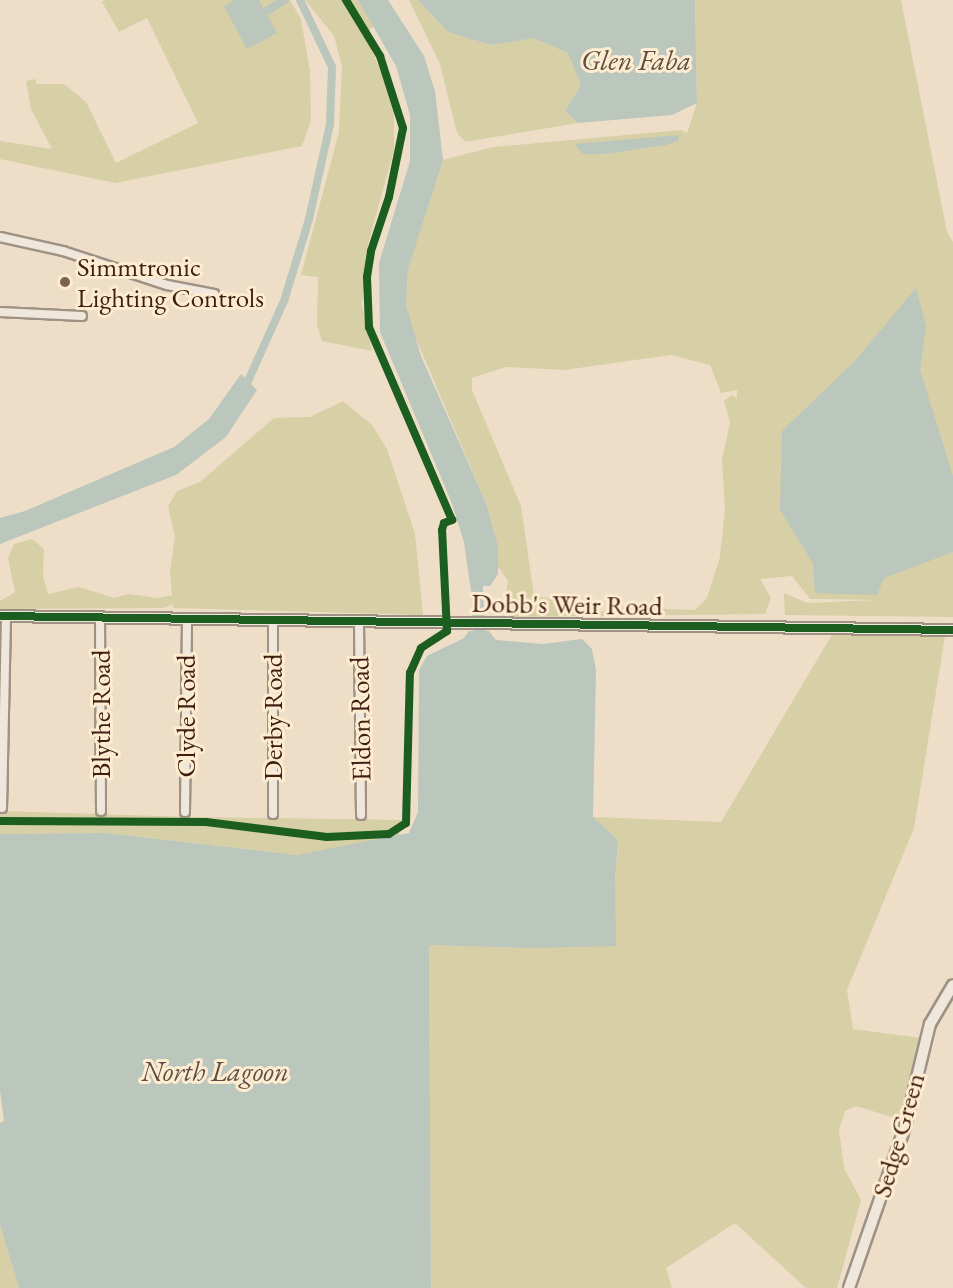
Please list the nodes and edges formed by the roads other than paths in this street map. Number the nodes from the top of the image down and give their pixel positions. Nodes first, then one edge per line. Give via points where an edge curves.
1 (0, 237) edge
2 (214, 294) dead end
3 (0, 312) edge
4 (82, 316) dead end
5 (3, 616) edge
6 (100, 618) junction
7 (187, 619) junction
8 (273, 620) junction
9 (359, 622) junction
10 (953, 630) edge
11 (2, 808) dead end
12 (101, 811) dead end
13 (185, 812) dead end
14 (273, 814) dead end
15 (361, 815) dead end
16 (953, 985) edge
17 (849, 1288) edge

1 - 2 street via 47,246 168,285
3 - 4 street
5 - 6 street, Dobb's Weir Road
5 - 11 street
6 - 7 street, Dobb's Weir Road
6 - 12 street, Blythe Road
7 - 8 street, Dobb's Weir Road
7 - 13 street, Clyde Road
8 - 9 street, Dobb's Weir Road
8 - 14 street, Derby Road
9 - 10 street, Dobb's Weir Road
9 - 15 street, Eldon Road
16 - 17 street, Sedge Green via 930,1024 904,1127

